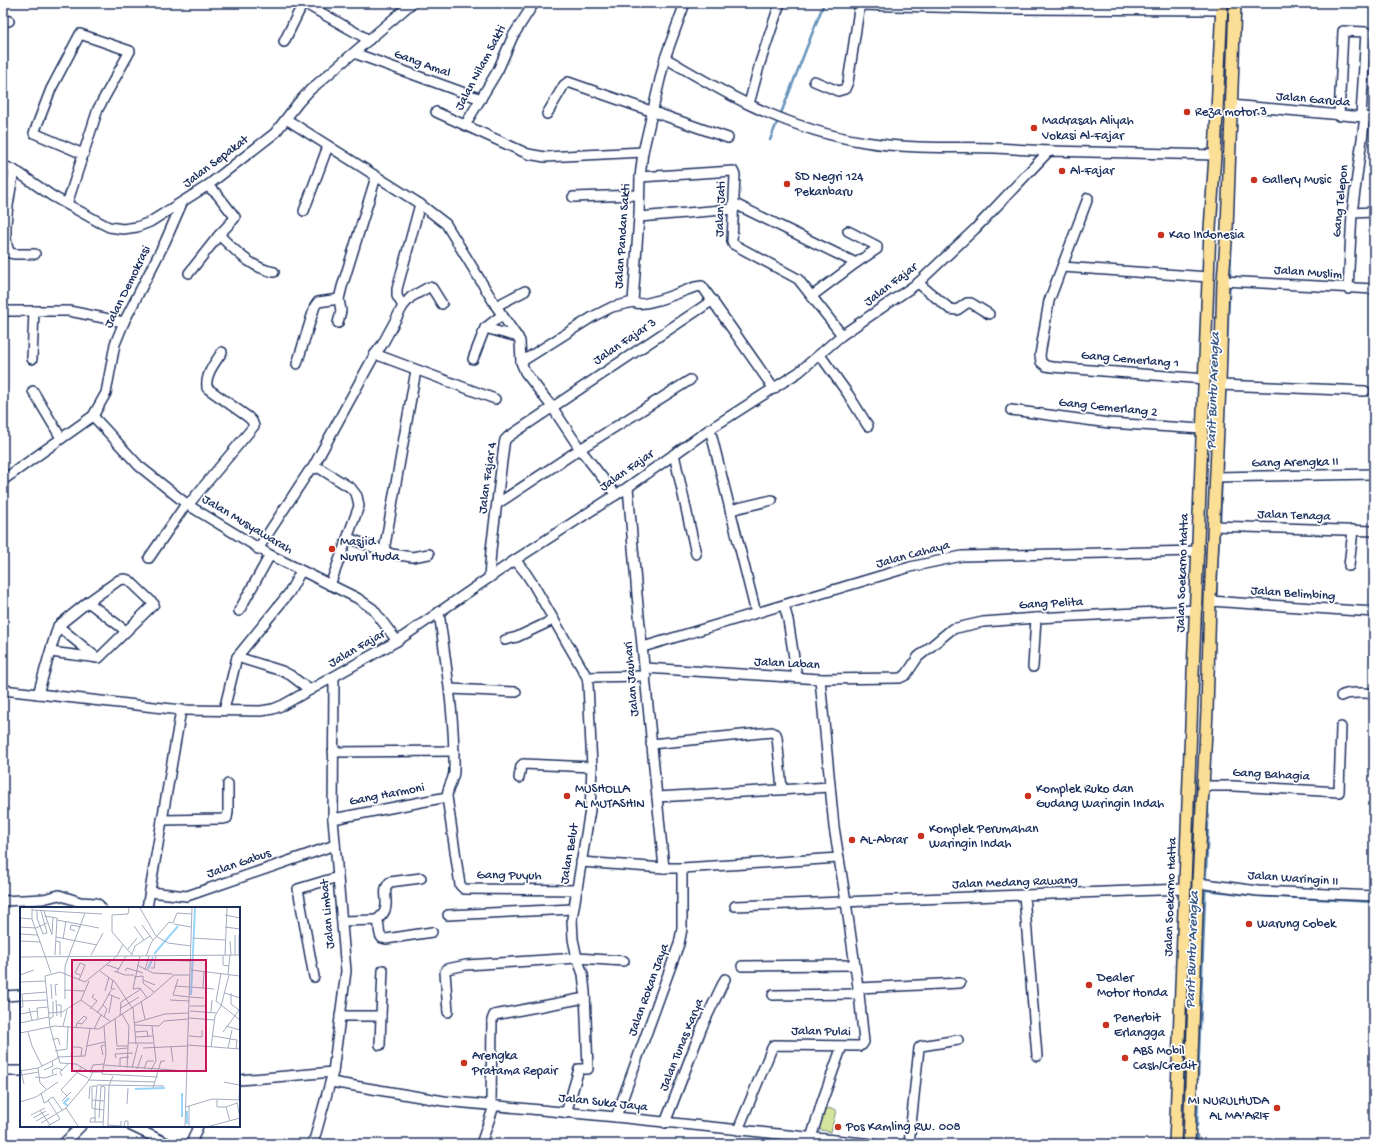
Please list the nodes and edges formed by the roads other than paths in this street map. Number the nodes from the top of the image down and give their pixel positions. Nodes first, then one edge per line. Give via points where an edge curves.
1 (303, 3) edge
2 (412, 3) edge
3 (534, 3) edge
4 (686, 3) edge
5 (780, 3) edge
6 (1235, 3) edge
7 (860, 4) edge
8 (1222, 7) edge
9 (369, 40) junction
10 (284, 42) dead end
11 (354, 53) junction
12 (665, 58) junction
13 (1364, 62) junction
14 (1374, 63) edge
15 (814, 81) dead end
16 (481, 98) junction
17 (749, 104) junction
18 (1233, 105) junction
19 (653, 111) junction
20 (436, 112) dead end
21 (547, 114) dead end
22 (1339, 116) junction
23 (1366, 117) edge
24 (286, 119) junction
25 (465, 125) junction
26 (728, 138) dead end
27 (328, 146) junction
28 (643, 152) junction
29 (1049, 152) junction
30 (83, 154) junction
31 (1215, 155) junction
32 (3, 165) edge
33 (14, 170) junction
34 (376, 177) junction
35 (640, 177) junction
36 (207, 186) junction
37 (640, 195) junction
38 (573, 197) dead end
39 (1088, 198) dead end
40 (182, 202) junction
41 (67, 204) junction
42 (420, 204) junction
43 (734, 206) junction
44 (304, 211) dead end
45 (1374, 212) edge
46 (1352, 213) junction
47 (640, 217) junction
48 (848, 230) dead end
49 (219, 235) junction
50 (35, 254) dead end
51 (856, 263) junction
52 (1062, 267) junction
53 (274, 272) dead end
54 (189, 273) dead end
55 (1209, 277) junction
56 (1224, 282) junction
57 (918, 283) junction
58 (1348, 289) junction
59 (1374, 289) edge
60 (524, 291) dead end
61 (812, 296) junction
62 (339, 299) junction
63 (713, 300) junction
64 (633, 302) junction
65 (442, 304) dead end
66 (403, 306) junction
67 (496, 306) junction
68 (34, 311) junction
69 (3, 312) edge
70 (989, 314) dead end
71 (502, 315) junction
72 (124, 322) junction
73 (338, 323) dead end
74 (485, 328) junction
75 (842, 335) junction
76 (518, 337) junction
77 (222, 352) dead end
78 (375, 354) junction
79 (820, 355) junction
80 (32, 359) dead end
81 (473, 359) dead end
82 (522, 362) junction
83 (297, 364) dead end
84 (416, 370) junction
85 (1205, 379) junction
86 (690, 380) dead end
87 (1221, 385) junction
88 (774, 389) junction
89 (33, 391) dead end
90 (1365, 391) dead end
91 (495, 399) dead end
92 (552, 407) junction
93 (1011, 410) dead end
94 (93, 416) junction
95 (868, 426) dead end
96 (710, 429) junction
97 (1202, 429) junction
98 (61, 438) junction
99 (580, 449) junction
100 (674, 454) junction
101 (312, 469) junction
102 (1374, 474) edge
103 (1217, 477) junction
104 (3, 480) edge
105 (628, 487) junction
106 (616, 495) junction
107 (772, 500) dead end
108 (187, 504) junction
109 (497, 504) junction
110 (730, 510) junction
111 (1215, 526) junction
112 (1353, 530) junction
113 (1374, 531) edge
114 (348, 538) junction
115 (258, 549) junction
116 (384, 551) junction
117 (1199, 551) junction
118 (429, 554) dead end
119 (696, 554) dead end
120 (270, 555) junction
121 (149, 558) dead end
122 (515, 560) junction
123 (1349, 566) dead end
124 (301, 571) junction
125 (489, 578) junction
126 (330, 585) junction
127 (1212, 601) junction
128 (88, 602) junction
129 (784, 605) junction
130 (1196, 610) junction
131 (239, 611) dead end
132 (439, 612) junction
133 (1374, 612) edge
134 (756, 613) junction
135 (1036, 618) junction
136 (553, 620) junction
137 (58, 626) junction
138 (126, 631) junction
139 (505, 640) dead end
140 (397, 641) junction
141 (643, 647) junction
142 (50, 652) junction
143 (237, 657) junction
144 (918, 657) joint
145 (99, 658) junction
146 (1034, 667) dead end
147 (645, 672) junction
148 (587, 677) junction
149 (797, 677) junction
150 (334, 678) junction
151 (820, 679) junction
152 (450, 689) junction
153 (3, 690) edge
154 (310, 690) junction
155 (516, 692) dead end
156 (1374, 693) edge
157 (38, 694) junction
158 (1341, 696) dead end
159 (181, 710) junction
160 (224, 710) junction
161 (1192, 711) junction
162 (1207, 711) junction
163 (1341, 727) dead end
164 (651, 744) junction
165 (454, 751) junction
166 (333, 752) junction
167 (592, 768) junction
168 (520, 778) dead end
169 (228, 784) dead end
170 (1203, 786) junction
171 (830, 787) junction
172 (782, 789) junction
173 (447, 797) junction
174 (657, 798) junction
175 (333, 819) junction
176 (162, 820) junction
177 (335, 845) junction
178 (839, 858) junction
179 (581, 862) junction
180 (664, 868) junction
181 (682, 868) junction
182 (338, 877) junction
183 (421, 878) dead end
184 (1199, 884) junction
185 (1185, 889) junction
186 (577, 890) junction
187 (150, 892) junction
188 (1024, 895) junction
189 (1374, 896) edge
190 (48, 898) junction
191 (3, 901) edge
192 (846, 902) junction
193 (736, 906) dead end
194 (47, 907) edge
195 (100, 907) edge
196 (147, 907) edge
197 (573, 909) junction
198 (448, 915) dead end
199 (377, 920) junction
200 (342, 921) junction
201 (432, 932) dead end
202 (577, 958) junction
203 (624, 961) dead end
204 (854, 965) junction
205 (742, 966) dead end
206 (383, 970) dead end
207 (314, 977) dead end
208 (725, 979) dead end
209 (960, 983) dead end
210 (858, 991) junction
211 (20, 995) edge
212 (774, 995) dead end
213 (3, 996) edge
214 (585, 998) junction
215 (448, 1012) dead end
216 (340, 1016) junction
217 (381, 1016) junction
218 (958, 1040) dead end
219 (380, 1045) dead end
220 (842, 1046) junction
221 (1037, 1056) dead end
222 (3, 1071) edge
223 (20, 1071) edge
224 (333, 1072) junction
225 (240, 1080) edge
226 (331, 1082) junction
227 (492, 1106) junction
228 (566, 1112) junction
229 (616, 1117) junction
230 (665, 1123) junction
231 (80, 1127) edge
232 (198, 1127) edge
233 (142, 1128) edge
234 (738, 1130) junction
235 (811, 1138) junction
236 (63, 1144) edge
237 (169, 1144) edge
238 (191, 1144) edge
239 (313, 1144) edge
240 (481, 1144) edge
241 (873, 1144) edge
242 (909, 1144) edge
243 (1175, 1144) edge
244 (1189, 1144) edge

1 - 9 street
1 - 10 street
2 - 9 street, Jalan Sepakat
3 - 16 street, Jalan Nilam Sakti via 513,36 498,70
4 - 12 street, Jalan Pandan Sakti
5 - 17 street
6 - 18 main road, Jalan Soekarno Hatta
7 - 8 street via 1004,9
7 - 15 street via 845,89 838,91
8 - 31 main road, Jalan Soekarno Hatta
9 - 11 street, Jalan Sepakat
11 - 16 street, Gang Amal
11 - 24 street, Jalan Sepakat via 310,90
12 - 17 street
12 - 19 street, Jalan Pandan Sakti
13 - 14 street
13 - 22 street, Gang Telepon via 1366,32 1342,31
13 - 23 street, Gang Telepon
16 - 25 street, Jalan Nilam Sakti
17 - 29 street via 784,119 864,142 910,147 996,148
18 - 22 street, Jalan Garuda
18 - 56 main road, Jalan Soekarno Hatta
19 - 21 street via 568,82
19 - 26 street
19 - 28 street, Jalan Pandan Sakti
20 - 25 street, Jalan Nilam Sakti
22 - 23 street, Jalan Garuda
23 - 46 street, Gang Telepon
24 - 27 street
24 - 36 street, Jalan Sepakat via 275,133
25 - 28 street, Jalan Nilam Sakti via 528,154 545,157
27 - 34 street
27 - 44 street
28 - 35 street, Jalan Pandan Sakti
29 - 31 street
29 - 57 street, Jalan Fajar
30 - 30 street via 34,133 51,89 80,34 130,51 98,109
30 - 41 street
31 - 55 main road, Jalan Soekarno Hatta
32 - 33 street, Jalan Sepakat
33 - 41 street, Jalan Sepakat
33 - 50 street via 9,202 7,248 10,253
34 - 42 street
34 - 62 street
35 - 37 street, Jalan Pandan Sakti
35 - 43 street, Jalan Jati via 731,170 735,175
36 - 40 street, Jalan Sepakat
36 - 49 street via 217,194 235,217
37 - 38 street
37 - 47 street, Jalan Pandan Sakti
39 - 52 street
40 - 41 street, Jalan Sepakat via 150,222 137,227 123,228 109,227
40 - 72 street, Jalan Demokrasi via 165,242
42 - 66 street via 397,289 397,296
42 - 67 street via 446,224
43 - 47 street
43 - 51 street
43 - 61 street, Jalan Jati via 733,244 798,279
45 - 46 street
46 - 58 street, Gang Telepon
47 - 64 street, Jalan Pandan Sakti
48 - 51 street via 877,246 877,250
49 - 53 street via 254,266
49 - 54 street
51 - 61 street
52 - 55 street
52 - 85 street, Gang Cemerlang 1 via 1050,301 1040,355 1041,362 1046,366
55 - 85 main road, Jalan Soekarno Hatta
56 - 58 street, Jalan Muslim
56 - 87 main road, Jalan Soekarno Hatta
57 - 70 street via 950,309 957,310 971,303
57 - 75 street, Jalan Fajar
58 - 59 street, Jalan Muslim
60 - 67 street
61 - 75 street, Jalan Jati
62 - 73 street via 341,312
62 - 83 street via 318,302 315,306
63 - 64 street, Jalan Pandan Sakti via 702,286 646,304
63 - 88 street, Jalan Pandan Sakti
63 - 92 street, Jalan Fajar 3
64 - 82 street via 612,307 594,316
65 - 66 street via 429,287 411,297
66 - 78 street
67 - 71 street
68 - 69 street
68 - 72 street via 69,311
68 - 80 street
71 - 74 street
71 - 76 street
72 - 94 street, Jalan Demokrasi via 115,344 106,392
74 - 76 street
74 - 81 street
75 - 79 street, Jalan Fajar
76 - 82 street
77 - 108 street via 208,376 207,388 248,417 254,426
78 - 84 street
78 - 101 street
79 - 88 street, Jalan Fajar
79 - 95 street
82 - 92 street via 525,372
84 - 91 street
84 - 116 street
85 - 97 main road, Jalan Soekarno Hatta
86 - 99 street
87 - 90 street
87 - 103 main road, Jalan Soekarno Hatta
88 - 96 street, Jalan Fajar
89 - 98 street
92 - 99 street
92 - 109 street, Jalan Fajar 4 via 505,440
93 - 97 street, Gang Cemerlang 2 via 1109,423
94 - 98 street, Jalan Demokrasi
94 - 108 street, Jalan Musyawarah via 139,466
96 - 100 street, Jalan Fajar
96 - 110 street
97 - 117 main road, Jalan Soekarno Hatta
98 - 104 street, Jalan Demokrasi
99 - 106 street
99 - 109 street
100 - 105 street, Jalan Fajar
100 - 119 street
101 - 114 street via 319,468 351,488 357,496 359,506
101 - 115 street
102 - 103 street, Gang Arengka II
103 - 111 main road, Jalan Soekarno Hatta
105 - 106 street, Jalan Fajar
105 - 141 street, Jalan Jauhari
106 - 122 street, Jalan Fajar
107 - 110 street
108 - 115 street, Jalan Musyawarah
108 - 121 street
109 - 125 street, Jalan Fajar 4
110 - 134 street
111 - 112 street, Jalan Tenaga
111 - 127 main road, Jalan Soekarno Hatta
112 - 113 street, Jalan Tenaga
112 - 123 street
114 - 116 street
114 - 126 street
115 - 120 street, Jalan Musyawarah
116 - 118 street via 412,557
117 - 129 street, Jalan Cahaya via 962,556 910,567
117 - 130 main road, Jalan Soekarno Hatta
120 - 124 street, Jalan Musyawarah
120 - 131 street
122 - 125 street, Jalan Fajar
122 - 136 street, Jalan Belut via 525,572
124 - 126 street, Jalan Musyawarah
124 - 143 street via 289,593
125 - 132 street, Jalan Fajar
126 - 140 street, Jalan Musyawarah via 373,609
127 - 133 street, Jalan Belimbing
127 - 162 main road, Jalan Soekarno Hatta
128 - 137 street
128 - 138 street
128 - 138 street via 119,580 129,580 154,604
129 - 134 street, Jalan Cahaya
129 - 149 street
130 - 135 street, Gang Pelita
130 - 161 main road, Jalan Soekarno Hatta
132 - 140 street, Jalan Fajar
132 - 152 street
134 - 141 street, Jalan Cahaya
135 - 144 street, Gang Pelita via 982,622 952,629
135 - 146 street
136 - 139 street
136 - 148 street, Jalan Belut
137 - 142 street
137 - 145 street
138 - 145 street
140 - 150 street, Jalan Fajar
141 - 147 street, Jalan Jauhari
142 - 145 street
142 - 157 street
143 - 154 street via 282,671
143 - 160 street
144 - 151 street, Jalan Laban via 906,675 900,678
147 - 148 street, Jalan Laban
147 - 149 street, Jalan Laban
147 - 164 street, Jalan Jauhari
148 - 167 street, Jalan Belut
149 - 151 street, Jalan Laban
150 - 154 street, Jalan Fajar
150 - 166 street, Jalan Limbat
151 - 171 street, Jalan Pulai
152 - 155 street
152 - 165 street
153 - 157 street, Jalan Fajar
154 - 160 street, Jalan Fajar via 283,705 261,712
156 - 158 street
157 - 159 street, Jalan Fajar
159 - 160 street, Jalan Fajar
159 - 176 street
161 - 162 main road
161 - 185 main road, Jalan Soekarno Hatta
162 - 170 main road, Jalan Soekarno Hatta
163 - 170 street, Gang Bahagia via 1339,792
164 - 172 street via 772,732 777,737
164 - 174 street, Jalan Jauhari
165 - 166 street
165 - 173 street via 454,776 448,786
166 - 175 street, Jalan Limbat
167 - 168 street via 523,764
167 - 179 street, Jalan Belut via 587,836
169 - 176 street via 226,818
170 - 184 main road, Jalan Soekarno Hatta
171 - 172 street
171 - 178 street, Jalan Pulai
172 - 174 street
173 - 175 street, Gang Harmoni
173 - 186 street, Gang Puyuh via 461,887
174 - 180 street, Jalan Jauhari
175 - 177 street, Jalan Limbat
176 - 187 street
177 - 182 street, Jalan Limbat
177 - 187 street, Jalan Gabus via 187,896
178 - 181 street
178 - 192 street, Jalan Pulai
179 - 180 street
179 - 186 street, Jalan Belut
180 - 181 street
181 - 229 street, Jalan Rokan Jaya via 682,929 679,944
182 - 200 street, Jalan Limbat
182 - 207 street via 298,889
183 - 199 street via 390,882 385,890 386,909
184 - 189 street, Jalan Waringin II via 1258,891
184 - 244 main road, Jalan Soekarno Hatta
185 - 188 street, Jalan Medang Rawang
185 - 243 main road, Jalan Soekarno Hatta
186 - 197 street, Jalan Belut
187 - 196 street
188 - 192 street, Jalan Medang Rawang
188 - 221 street
190 - 191 street
190 - 194 street
190 - 195 street via 64,896
192 - 193 street, Jalan Medang Rawang
192 - 204 street, Jalan Pulai
197 - 198 street
197 - 202 street, Jalan Belut via 573,939
199 - 200 street
199 - 201 street via 380,936 386,939
200 - 216 street, Jalan Limbat via 346,971
202 - 203 street
202 - 214 street, Jalan Belut via 583,974
202 - 215 street via 447,969 445,972
204 - 205 street
204 - 210 street, Jalan Pulai
206 - 217 street
208 - 230 street, Jalan Tunas Karya via 702,1027
209 - 210 street
210 - 212 street
210 - 220 street, Jalan Pulai via 863,1044
211 - 213 street
214 - 227 street via 494,1015
214 - 228 street, Jalan Belut via 588,1069 579,1069
216 - 217 street
216 - 224 street, Jalan Limbat
217 - 219 street
218 - 242 street via 919,1048
220 - 234 street, Jalan Pulai via 773,1046
220 - 235 street
222 - 223 street
224 - 225 street
224 - 226 street, Jalan Limbat
226 - 227 street, Jalan Suka Jaya via 444,1101
226 - 239 street, Jalan Limbat
227 - 228 street, Jalan Suka Jaya
227 - 240 street
228 - 229 street, Jalan Suka Jaya
229 - 230 street, Jalan Suka Jaya
230 - 234 street, Jalan Suka Jaya
231 - 236 street
232 - 238 street
233 - 237 street
234 - 235 street, Jalan Suka Jaya
235 - 241 street, Jalan Suka Jaya

